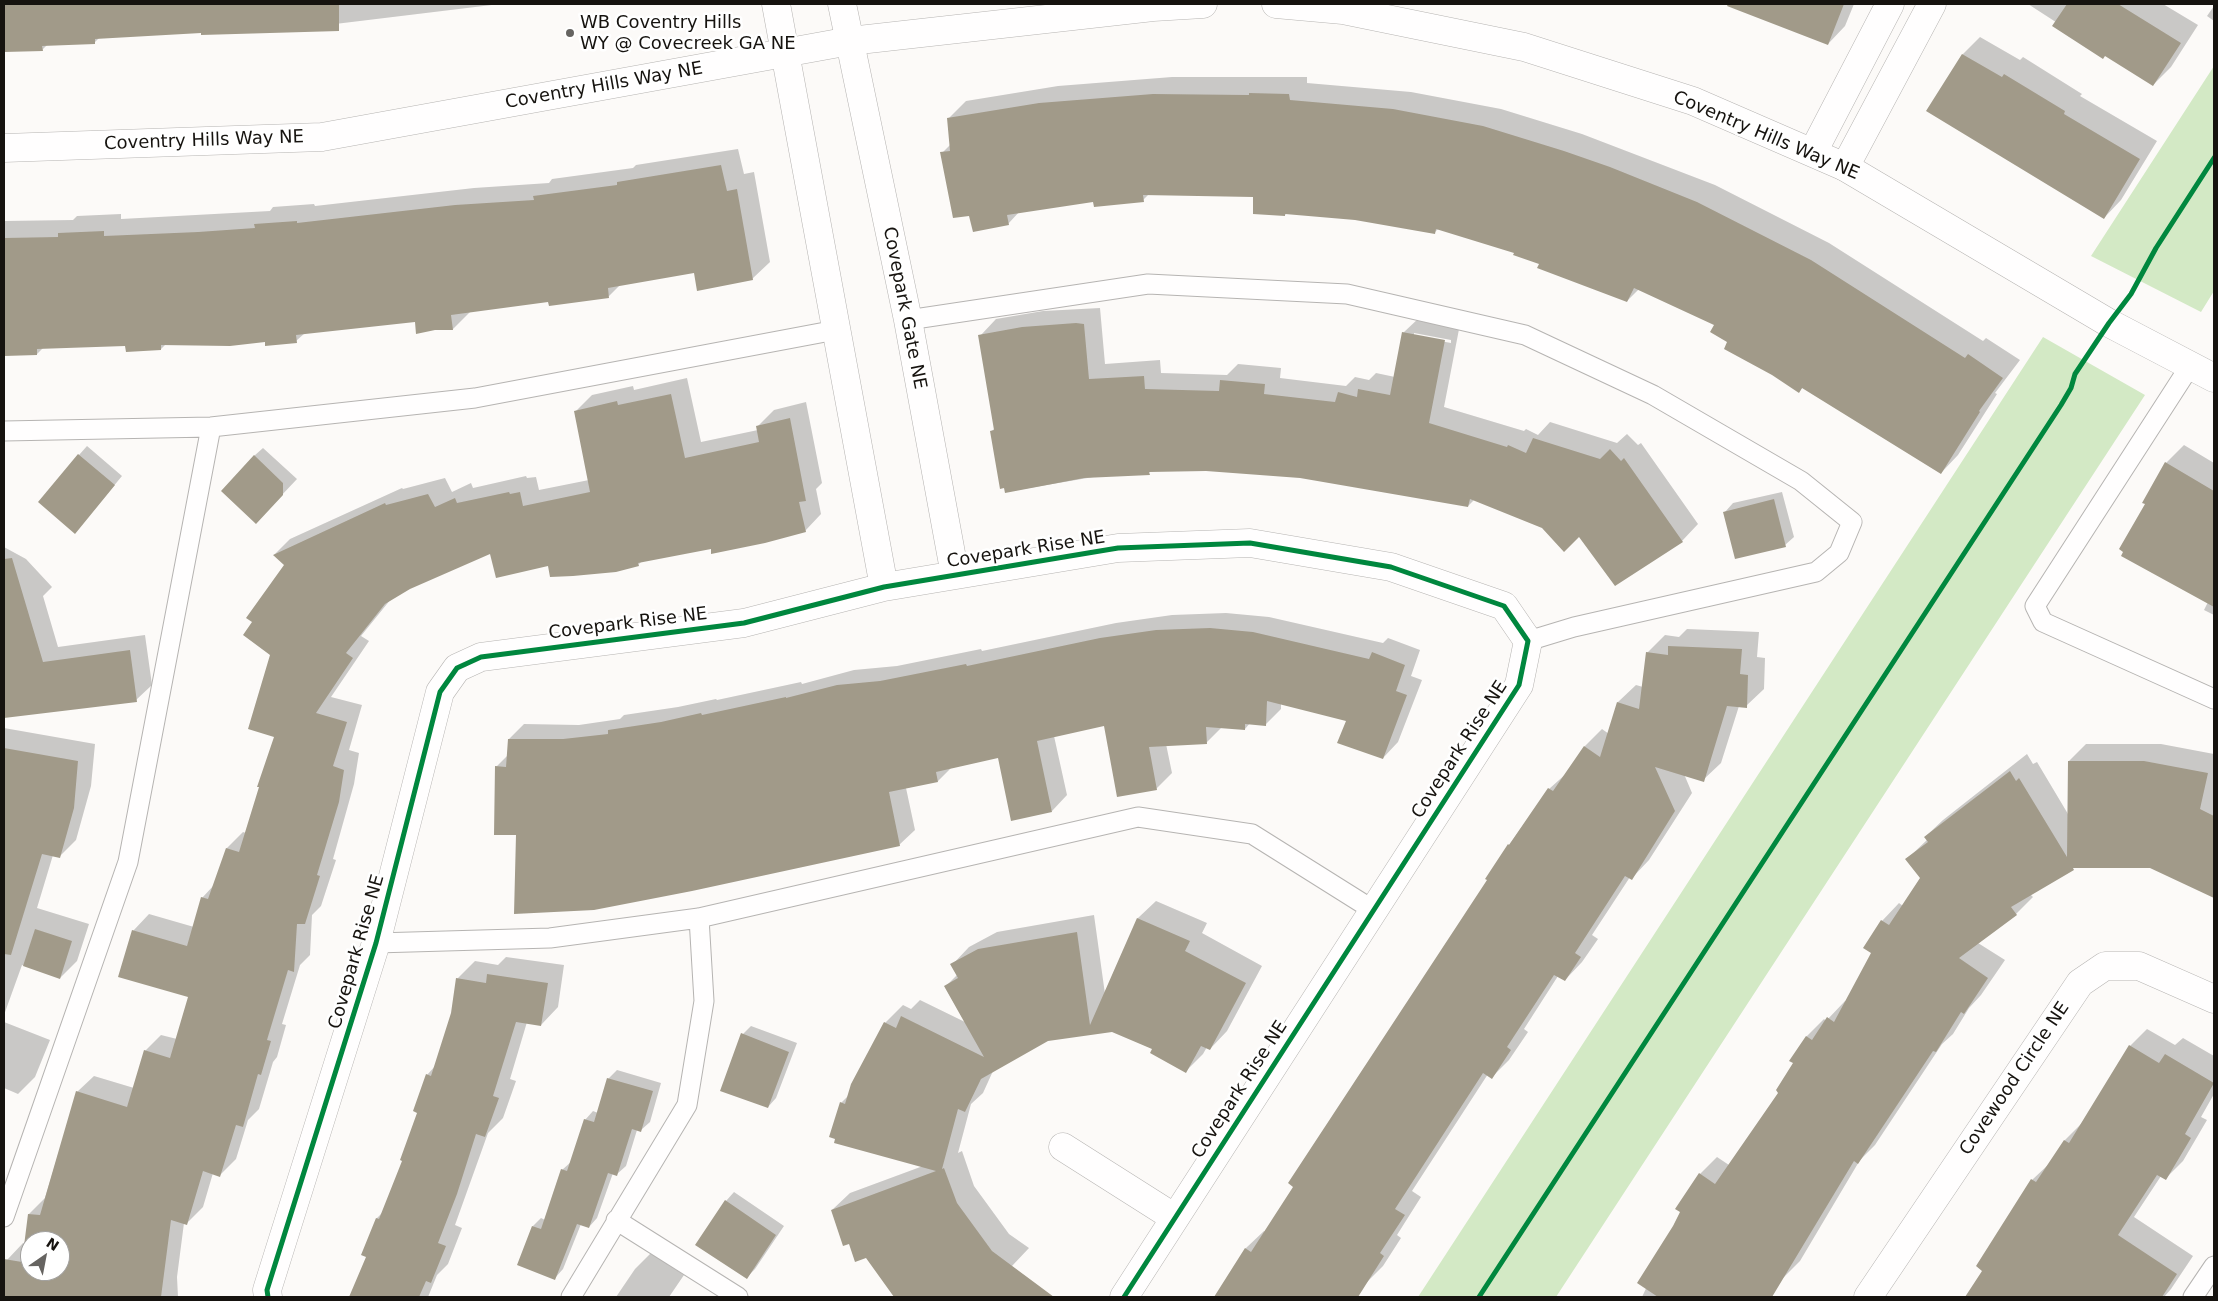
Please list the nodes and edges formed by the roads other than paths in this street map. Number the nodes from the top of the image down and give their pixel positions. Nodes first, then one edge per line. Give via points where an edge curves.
1 (776, 4) edge
2 (842, 4) edge
3 (1203, 4) edge
4 (1276, 4) edge
5 (1890, 4) edge
6 (1932, 4) edge
7 (850, 41) junction
8 (786, 54) junction
9 (4, 148) edge
10 (1813, 152) junction
11 (1846, 167) junction
12 (908, 320) junction
13 (836, 330) junction
14 (2190, 366) junction
15 (2214, 378) edge
16 (211, 427) junction
17 (4, 431) edge
18 (955, 575) junction
19 (884, 588) junction
20 (1528, 641) junction
21 (2214, 698) edge
22 (1373, 910) junction
23 (699, 918) junction
24 (376, 943) junction
25 (2214, 999) edge
26 (1063, 1147) dead end
27 (4, 1217) edge
28 (1174, 1218) junction
29 (616, 1220) junction
30 (2214, 1266) edge
31 (268, 1297) edge
32 (571, 1297) edge
33 (738, 1297) edge
34 (1124, 1297) edge
35 (1868, 1297) edge
36 (2193, 1297) edge

1 - 8 street
2 - 7 street, Covepark Gate NE
3 - 7 street, Coventry Hills Way NE
4 - 10 street, Coventry Hills Way NE via 1342,10 1524,47 1693,101
5 - 10 street
6 - 11 street
7 - 8 street, Coventry Hills Way NE
7 - 12 street, Covepark Gate NE
8 - 9 street, Coventry Hills Way NE via 322,137
8 - 13 street
10 - 11 street, Coventry Hills Way NE
11 - 14 street, Coventry Hills Way NE via 2109,323
12 - 18 street, Covepark Gate NE
12 - 20 lane via 1148,284 1347,294 1525,335 1653,395 1801,481 1852,522 1839,553 1816,572 1574,627
13 - 16 lane via 475,398
13 - 19 street
14 - 15 street, Coventry Hills Way NE
14 - 21 lane via 2035,606 2042,622
16 - 17 lane
16 - 27 lane via 128,862
18 - 19 street, Covepark Rise NE
18 - 20 street, Covepark Rise NE via 1118,548 1250,543 1391,567 1504,606
19 - 24 street, Covepark Rise NE via 744,623 482,657 457,668 440,692
20 - 22 street, Covepark Rise NE via 1519,686
22 - 23 lane via 1252,834 1138,817
22 - 28 street, Covepark Rise NE
23 - 24 lane via 550,938
23 - 29 lane via 704,1001 687,1105
24 - 31 street, Covepark Rise NE via 267,1290
25 - 35 street, Covewood Circle NE via 2139,966 2105,966 2080,983
26 - 28 street
28 - 34 street, Covepark Rise NE
29 - 32 lane
29 - 33 lane
30 - 36 lane

